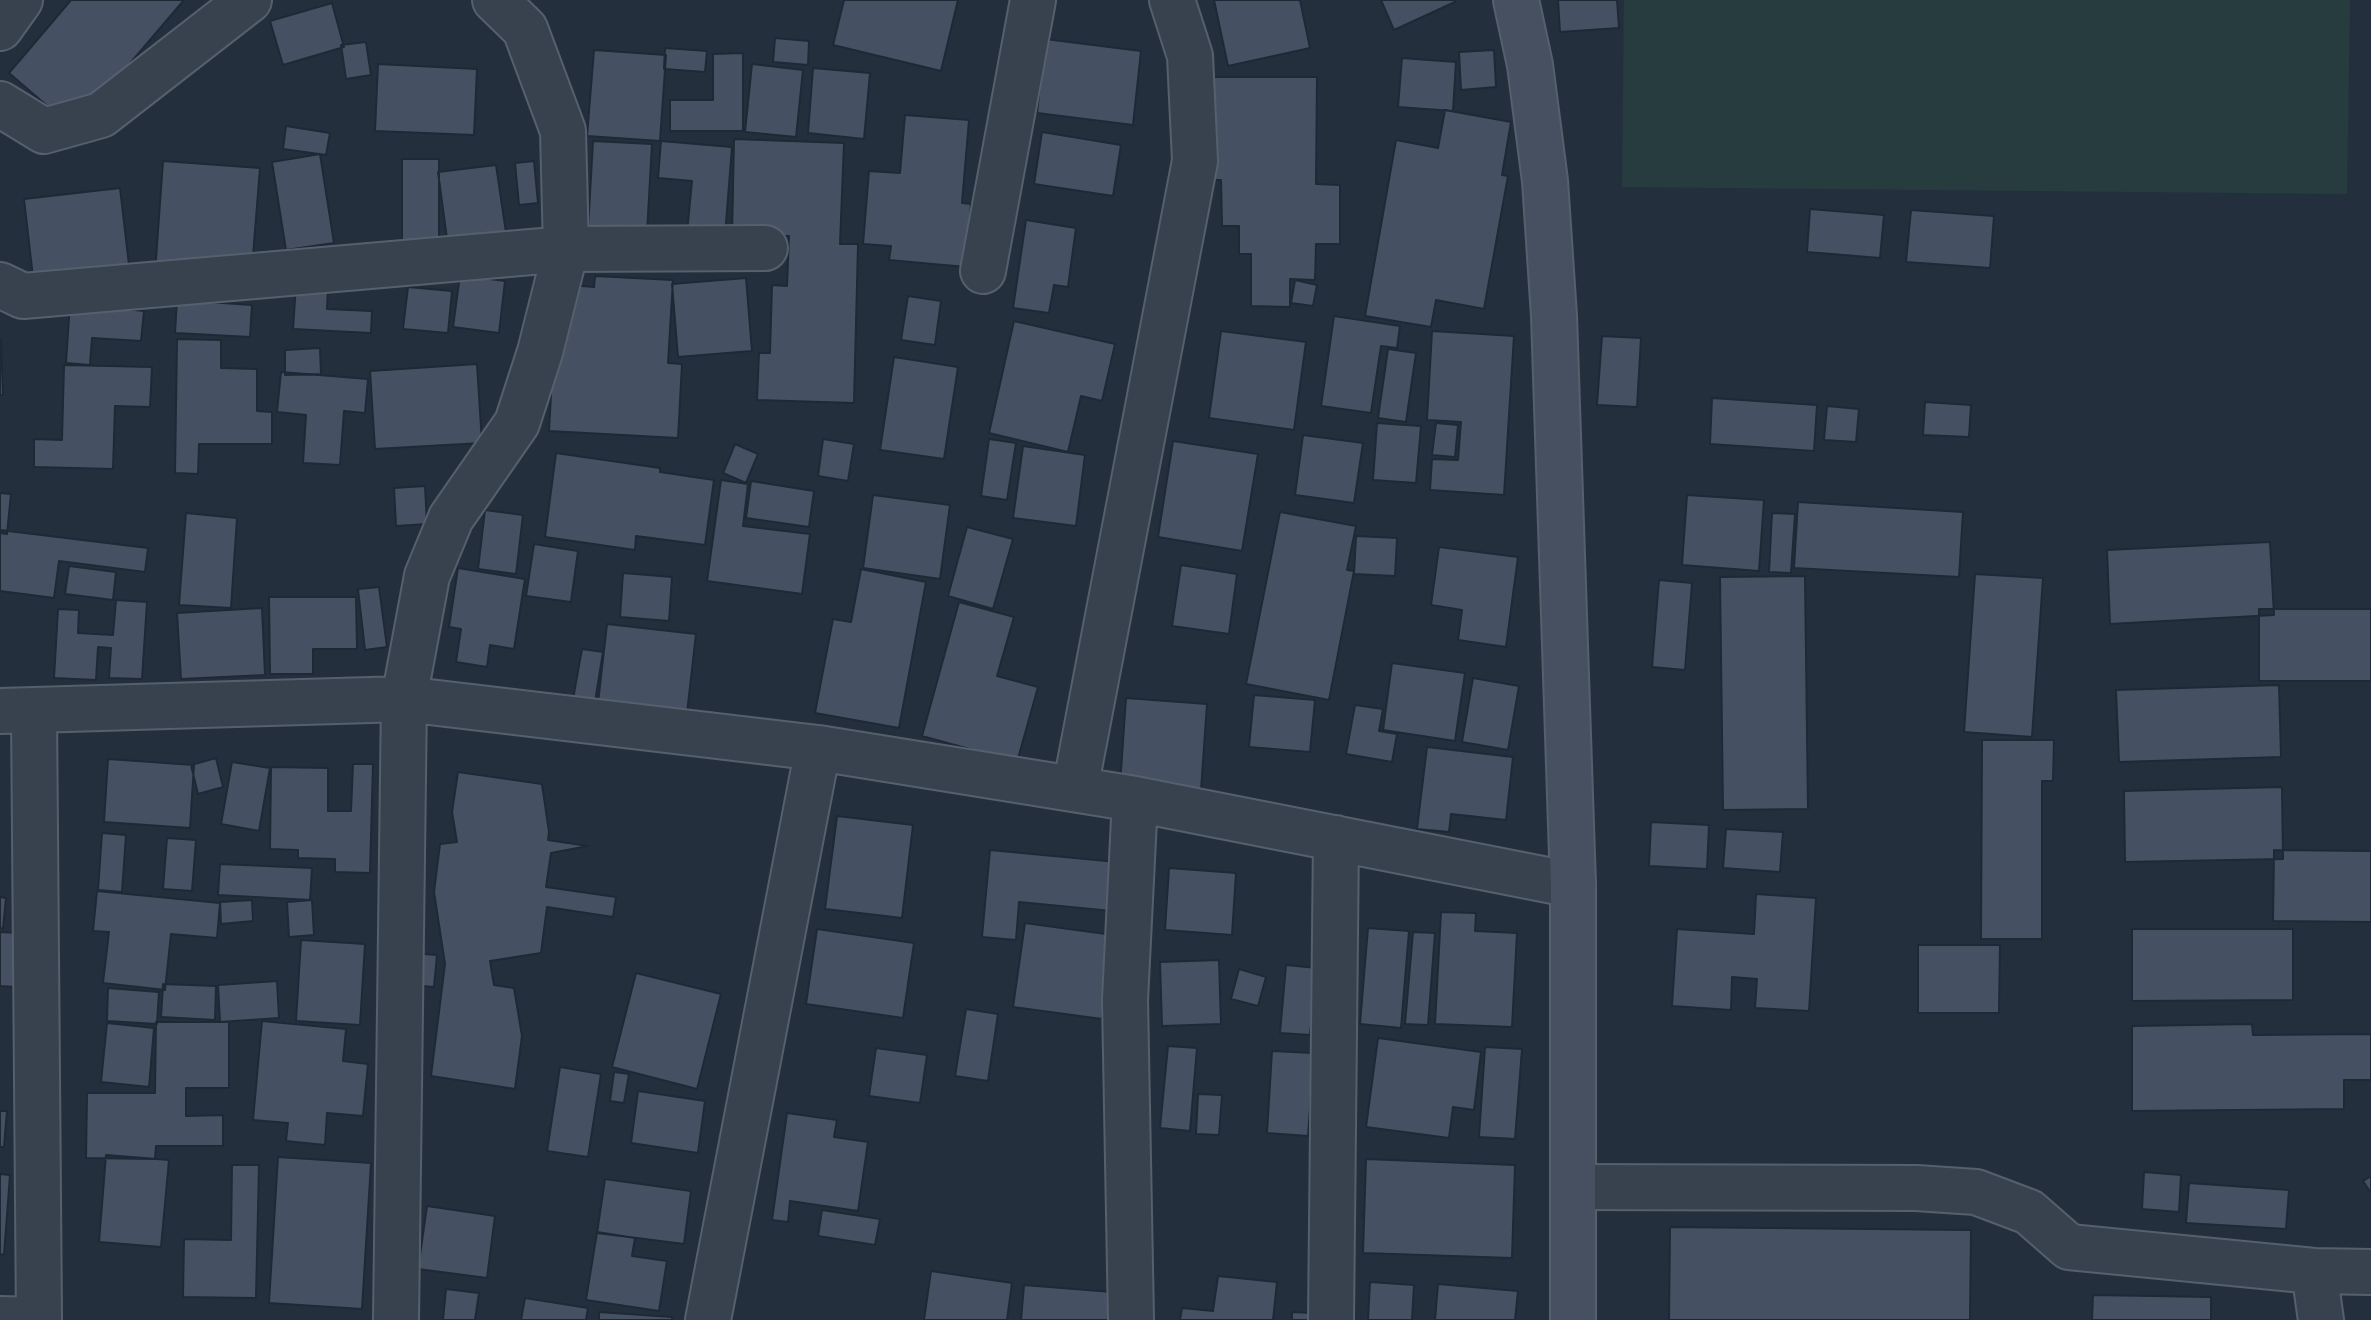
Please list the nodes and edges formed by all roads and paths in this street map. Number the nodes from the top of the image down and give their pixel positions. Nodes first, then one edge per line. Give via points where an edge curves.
1 (20, 0) edge
2 (249, 0) edge
3 (495, 0) edge
4 (1033, 0) edge
5 (1172, 0) edge
6 (1516, 0) edge
7 (0, 28) edge
8 (0, 104) edge
9 (765, 248) dead end
10 (566, 249) junction
11 (983, 271) dead end
12 (0, 285) edge
13 (404, 699) junction
14 (17, 712) edge
15 (818, 748) junction
16 (1075, 789) junction
17 (1135, 799) junction
18 (1336, 838) junction
19 (1573, 885) junction
20 (1573, 1187) junction
21 (2314, 1271) junction
22 (2371, 1272) edge
23 (0, 1319) edge
24 (36, 1320) edge
25 (396, 1320) edge
26 (708, 1320) edge
27 (1131, 1320) edge
28 (1331, 1320) edge
29 (1573, 1320) edge
30 (2321, 1320) edge

1 - 7 street
2 - 8 street via 101,115 44,131
3 - 10 street via 525,29 563,131
4 - 11 street
5 - 16 street via 1190,56 1195,161
6 - 19 main road via 1545,181 1554,316
9 - 10 street
10 - 12 street via 23,296
10 - 13 street via 517,423 451,518 427,576
13 - 14 street
13 - 15 street
13 - 25 street
14 - 24 street
15 - 16 street
15 - 26 street
16 - 17 street
17 - 18 street
17 - 27 street via 1125,1000
18 - 19 street
18 - 28 street
19 - 20 main road
20 - 21 street via 1976,1192 2029,1212 2069,1247
20 - 29 main road
21 - 22 street
21 - 30 street
23 - 24 street

